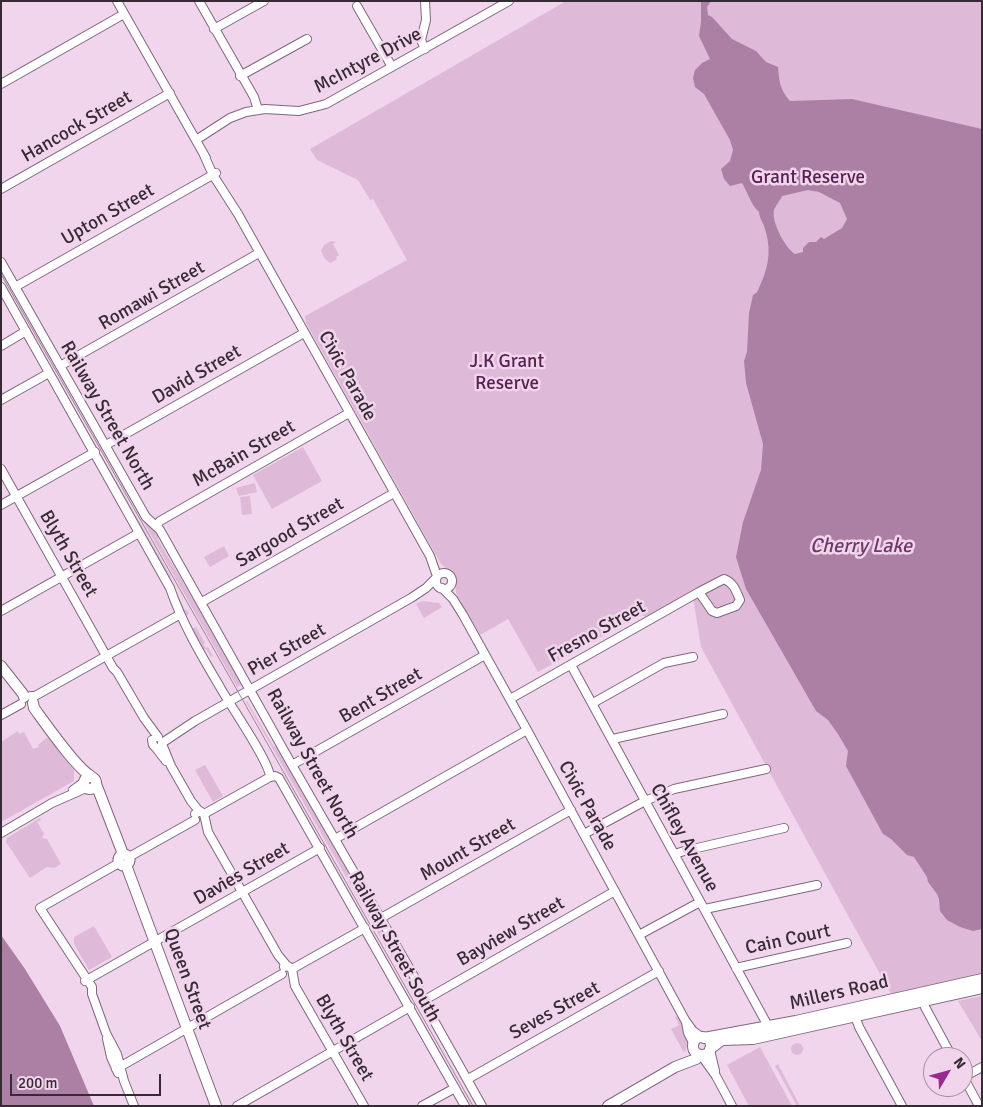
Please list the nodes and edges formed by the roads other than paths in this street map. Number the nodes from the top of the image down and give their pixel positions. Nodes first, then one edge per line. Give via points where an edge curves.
1 (117, 1) edge
2 (199, 1) edge
3 (264, 1) edge
4 (426, 1) edge
5 (509, 1) edge
6 (357, 6) dead end
7 (124, 14) junction
8 (214, 29) junction
9 (307, 39) dead end
10 (427, 47) junction
11 (392, 67) junction
12 (240, 76) junction
13 (1, 84) edge
14 (170, 94) junction
15 (256, 110) junction
16 (195, 138) junction
17 (215, 174) junction
18 (1, 189) edge
19 (260, 253) junction
20 (1, 262) edge
21 (15, 286) junction
22 (2, 292) edge
23 (26, 331) junction
24 (304, 333) junction
25 (1, 346) edge
26 (60, 366) junction
27 (50, 373) junction
28 (1, 388) edge
29 (4, 398) edge
30 (349, 413) junction
31 (106, 446) junction
32 (95, 452) junction
33 (1, 469) edge
34 (394, 492) junction
35 (17, 496) junction
36 (1, 505) edge
37 (156, 525) junction
38 (139, 533) junction
39 (430, 556) junction
40 (447, 573) junction
41 (62, 576) junction
42 (437, 577) junction
43 (452, 583) junction
44 (441, 588) junction
45 (699, 592) junction
46 (412, 598) junction
47 (202, 602) junction
48 (458, 608) junction
49 (1, 611) edge
50 (179, 615) junction
51 (107, 655) junction
52 (485, 655) junction
53 (693, 656) dead end
54 (571, 665) junction
55 (1, 666) edge
56 (251, 689) junction
57 (510, 699) junction
58 (29, 701) junction
59 (229, 702) junction
60 (593, 704) junction
61 (723, 714) dead end
62 (1, 716) edge
63 (527, 730) junction
64 (613, 739) junction
65 (158, 741) junction
66 (292, 765) junction
67 (766, 769) dead end
68 (270, 777) junction
69 (88, 783) junction
70 (645, 800) junction
71 (571, 810) junction
72 (199, 817) junction
73 (784, 828) dead end
74 (1, 833) edge
75 (584, 834) junction
76 (335, 839) junction
77 (320, 848) junction
78 (675, 854) junction
79 (124, 860) junction
80 (816, 885) dead end
81 (615, 891) junction
82 (242, 892) junction
83 (700, 902) junction
84 (705, 909) junction
85 (381, 918) junction
86 (365, 928) junction
87 (639, 935) junction
88 (155, 942) junction
89 (848, 943) dead end
90 (736, 968) junction
91 (287, 971) junction
92 (659, 971) junction
93 (982, 979) edge
94 (86, 980) junction
95 (982, 988) edge
96 (922, 997) junction
97 (423, 1001) junction
98 (410, 1008) junction
99 (855, 1016) junction
100 (686, 1020) junction
101 (768, 1026) junction
102 (186, 1029) junction
103 (703, 1038) junction
104 (694, 1044) junction
105 (947, 1047) edge
106 (333, 1051) junction
107 (706, 1052) junction
108 (675, 1067) junction
109 (118, 1068) junction
110 (468, 1079) junction
111 (455, 1088) junction
112 (134, 1106) edge
113 (216, 1106) edge
114 (237, 1106) edge
115 (364, 1106) edge
116 (422, 1106) edge
117 (465, 1106) edge
118 (482, 1106) edge
119 (608, 1106) edge
120 (732, 1106) edge
121 (902, 1106) edge

1 - 7 street, Civic Parade
2 - 8 street
3 - 8 street
4 - 10 street via 424,31
5 - 10 street, McIntyre Drive
6 - 11 street
7 - 13 street
7 - 14 street, Civic Parade
8 - 12 street
9 - 12 street
10 - 11 street, McIntyre Drive
11 - 15 street, McIntyre Drive via 316,108
12 - 15 street via 256,100
14 - 16 street, Civic Parade
14 - 18 street, Hancock Street
15 - 16 street, McIntyre Drive via 235,116
16 - 17 street, Civic Parade
17 - 19 street, Civic Parade
17 - 21 street, Upton Street
19 - 24 street, Civic Parade
19 - 26 street, Romawi Street
20 - 21 street, Railway Street North
21 - 26 street, Railway Street North
22 - 23 street, Railway Street South
23 - 25 street
23 - 27 street, Railway Street South
24 - 30 street, Civic Parade
24 - 31 street, David Street
26 - 31 street, Railway Street North
27 - 29 street
27 - 32 street, Railway Street South
28 - 29 street
30 - 34 street, Civic Parade
30 - 37 street, McBain Street
31 - 37 street, Railway Street North via 146,517
32 - 35 street
32 - 38 street, Railway Street South
33 - 35 street, Blyth Street
34 - 39 street, Civic Parade
34 - 47 street, Sargood Street
35 - 36 street
35 - 41 street, Blyth Street
37 - 47 street, Railway Street North
38 - 41 street
38 - 50 street, Railway Street South via 170,588
39 - 40 street, Civic Parade
39 - 42 street, Civic Parade
40 - 42 street
40 - 43 street
41 - 49 street
41 - 51 street, Blyth Street
42 - 44 street via 436,583
42 - 46 street, Pier Street
43 - 44 street
43 - 48 street, Civic Parade
44 - 46 street, Pier Street
44 - 48 street, Civic Parade
45 - 45 street, Fresno Street via 724,579 734,587 740,600 736,606 717,613
45 - 54 street, Fresno Street
46 - 56 street, Pier Street
47 - 56 street, Railway Street North
48 - 52 street, Civic Parade
50 - 51 street
50 - 59 street, Railway Street South
51 - 58 street
51 - 65 street, Blyth Street
52 - 57 street, Civic Parade
52 - 66 street, Bent Street
53 - 60 street via 664,663
54 - 57 street, Fresno Street
54 - 60 street, Chifley Avenue
55 - 58 main road, Queen Street
56 - 59 street, Pier Street
56 - 66 street, Railway Street North
57 - 63 street, Civic Parade
58 - 62 street
58 - 69 main road, Queen Street
59 - 65 street, Pier Street
59 - 68 street, Railway Street South
60 - 64 street, Chifley Avenue
61 - 64 street
63 - 71 street, Civic Parade
63 - 76 street
64 - 70 street, Chifley Avenue
65 - 72 street, Blyth Street
66 - 76 street, Railway Street North
67 - 70 street via 674,789
68 - 72 street
68 - 77 street, Railway Street South via 279,778
69 - 74 street
69 - 79 main road, Queen Street via 107,812
70 - 75 street
70 - 78 street, Chifley Avenue
71 - 75 street, Civic Parade
71 - 85 street, Mount Street
72 - 79 street
72 - 82 street, Blyth Street
73 - 78 street
75 - 81 street, Civic Parade
76 - 85 street, Railway Street North
77 - 82 street, Davies Street
77 - 86 street, Railway Street South
78 - 83 street, Chifley Avenue
79 - 88 main road, Queen Street
79 - 94 street via 42,907
80 - 84 street
81 - 87 street, Civic Parade
81 - 97 street, Bayview Street
82 - 88 street, Davies Street
82 - 91 street, Blyth Street
83 - 84 street, Chifley Avenue
83 - 87 street
84 - 90 street, Chifley Avenue
85 - 97 street, Railway Street North via 415,978
86 - 91 street
86 - 98 street, Railway Street South
87 - 92 street, Civic Parade
88 - 94 street, Davies Street
88 - 102 main road, Queen Street
89 - 90 street, Cain Court
90 - 101 street, Chifley Avenue
91 - 102 street
91 - 106 street, Blyth Street
92 - 100 street, Civic Parade
92 - 110 street, Seves Street
93 - 96 main road, Millers Road
94 - 109 street via 112,1042
95 - 96 main road, Millers Road
96 - 99 main road, Millers Road
96 - 101 main road, Millers Road
96 - 105 street
97 - 110 street, Railway Street North
98 - 106 street
98 - 111 street, Railway Street South
99 - 107 main road, Millers Road via 753,1039 722,1040
99 - 121 street
100 - 103 street, Civic Parade
100 - 104 street, Civic Parade
101 - 103 main road, Millers Road
102 - 109 street
102 - 113 main road, Queen Street
103 - 104 main road
103 - 107 main road via 710,1042
104 - 107 main road via 696,1052
104 - 108 main road, Millers Road
106 - 114 street
106 - 115 street, Blyth Street
107 - 108 main road, Millers Road
107 - 120 street
108 - 119 main road, Millers Road
109 - 112 street
110 - 118 street, Railway Street North
111 - 116 street
111 - 117 street, Railway Street South

